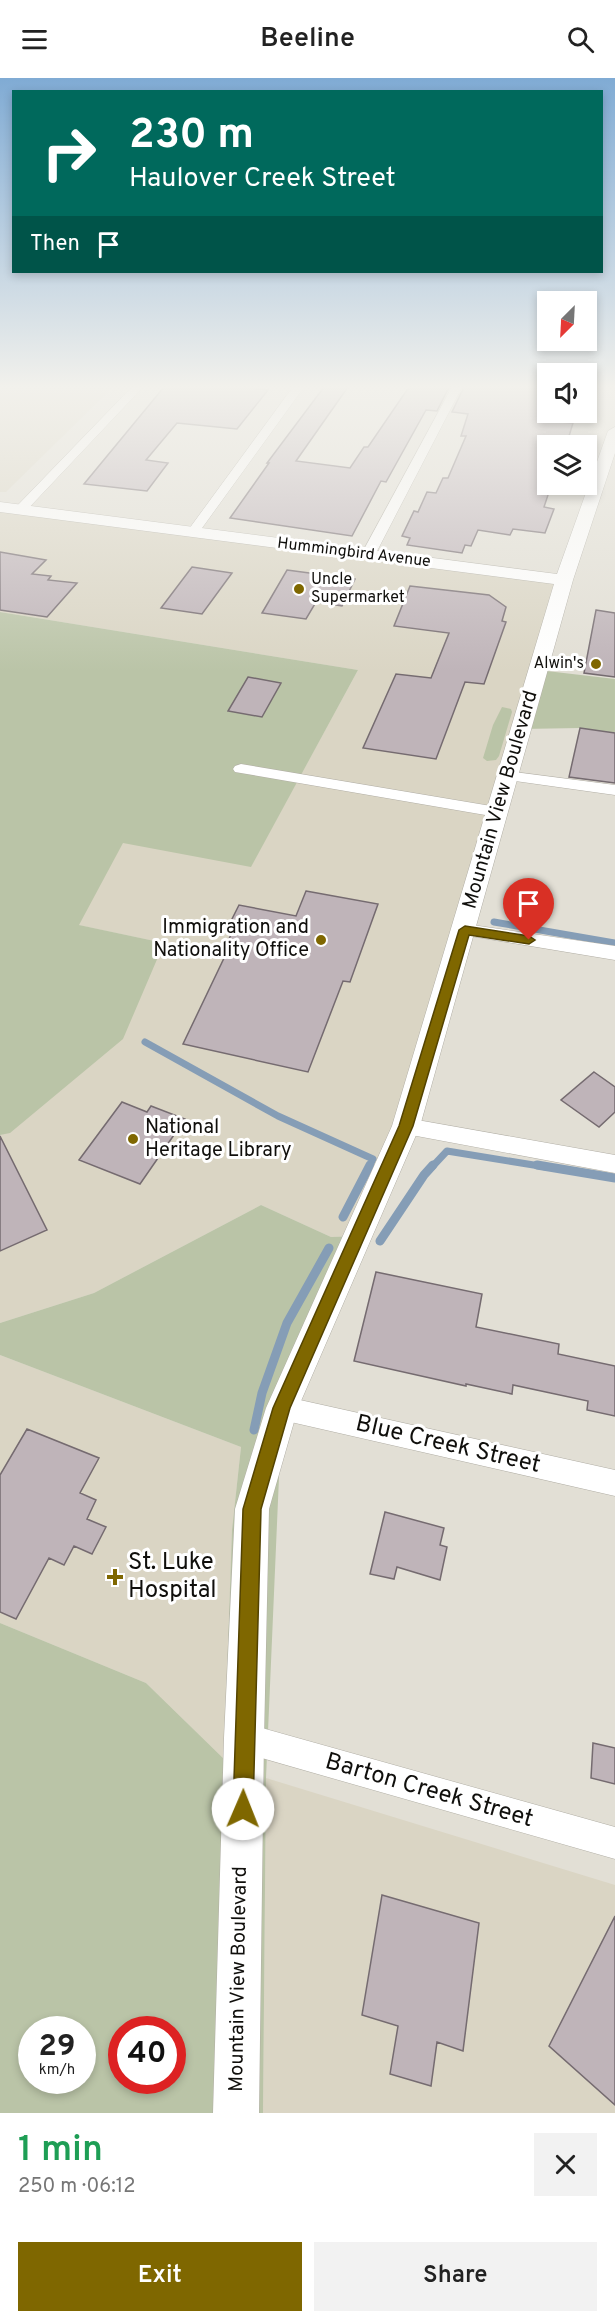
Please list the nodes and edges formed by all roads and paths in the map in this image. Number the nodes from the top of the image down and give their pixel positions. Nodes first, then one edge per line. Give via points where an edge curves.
1 (47, 482) edge
2 (230, 482) edge
3 (407, 482) edge
4 (598, 482) edge
5 (0, 507) edge
6 (20, 510) junction
7 (193, 532) junction
8 (368, 555) junction
9 (564, 580) junction
10 (241, 769) dead end
11 (507, 777) junction
12 (615, 790) edge
13 (497, 812) junction
14 (465, 930) junction
15 (615, 953) edge
16 (406, 1126) junction
17 (615, 1164) edge
18 (282, 1408) junction
19 (615, 1483) edge
20 (244, 1738) junction
21 (615, 1844) edge
22 (236, 2113) edge

1 - 6 street
2 - 7 street
3 - 8 street
4 - 9 street, Mountain View Boulevard
5 - 6 street, Hummingbird Avenue
6 - 7 street, Hummingbird Avenue
7 - 8 street, Hummingbird Avenue
8 - 9 street, Hummingbird Avenue
9 - 11 street, Mountain View Boulevard
10 - 13 street
11 - 12 street
11 - 13 street, Mountain View Boulevard
13 - 14 street, Mountain View Boulevard
14 - 15 street
14 - 16 street, Mountain View Boulevard
16 - 17 street
16 - 18 street, Mountain View Boulevard
18 - 19 street, Blue Creek Street
18 - 20 street, Mountain View Boulevard via 252,1509
20 - 21 street, Barton Creek Street
20 - 22 street, Mountain View Boulevard

